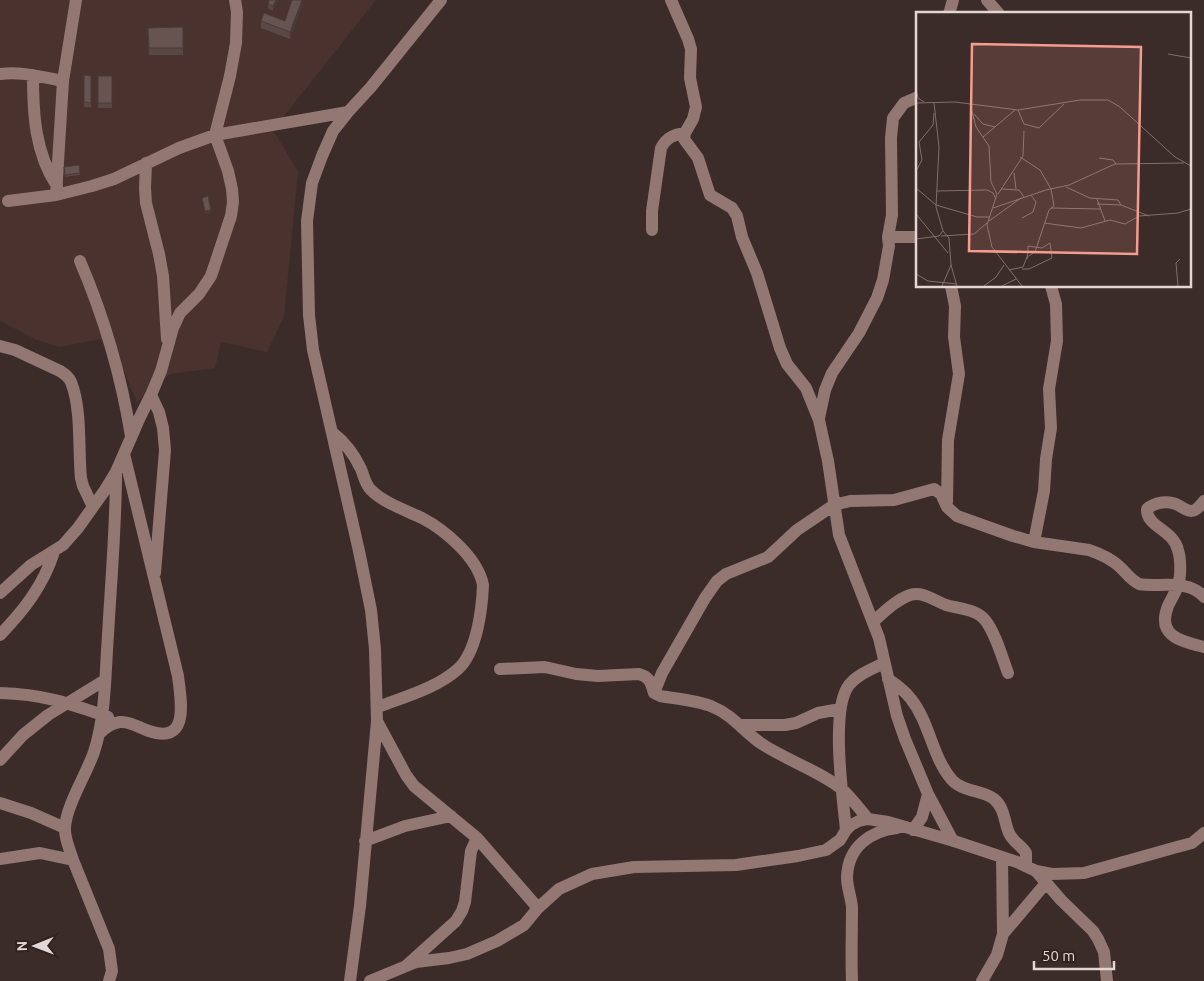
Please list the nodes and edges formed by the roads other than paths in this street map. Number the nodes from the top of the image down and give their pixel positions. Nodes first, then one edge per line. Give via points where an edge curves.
1 (76, 0) edge
2 (235, 0) edge
3 (441, 0) edge
4 (671, 0) edge
5 (954, 0) edge
6 (987, 0) edge
7 (950, 12) edge
8 (997, 12) edge
9 (0, 74) edge
10 (33, 75) junction
11 (63, 81) junction
12 (916, 98) edge
13 (348, 112) junction
14 (684, 133) junction
15 (214, 135) junction
16 (146, 163) junction
17 (56, 191) junction
18 (8, 201) dead end
19 (652, 230) dead end
20 (888, 237) junction
21 (916, 237) edge
22 (80, 261) dead end
23 (951, 288) edge
24 (1052, 288) edge
25 (168, 344) junction
26 (0, 346) edge
27 (151, 395) junction
28 (819, 420) junction
29 (333, 433) junction
30 (131, 436) junction
31 (124, 454) junction
32 (116, 472) junction
33 (947, 472) junction
34 (930, 489) junction
35 (1204, 501) edge
36 (834, 505) junction
37 (947, 507) junction
38 (93, 508) junction
39 (1034, 542) junction
40 (54, 552) junction
41 (155, 581) junction
42 (1178, 585) junction
43 (0, 593) edge
44 (1204, 597) edge
45 (873, 622) junction
46 (0, 634) edge
47 (1204, 647) edge
48 (884, 663) junction
49 (500, 668) dead end
50 (1008, 672) dead end
51 (888, 679) junction
52 (105, 680) junction
53 (0, 693) edge
54 (654, 693) junction
55 (68, 702) junction
56 (378, 707) junction
57 (840, 709) junction
58 (102, 715) junction
59 (378, 721) junction
60 (120, 722) junction
61 (740, 726) junction
62 (100, 734) junction
63 (0, 760) edge
64 (842, 789) junction
65 (928, 794) junction
66 (0, 803) edge
67 (451, 816) junction
68 (868, 819) junction
69 (65, 828) junction
70 (908, 829) junction
71 (846, 830) junction
72 (1204, 833) edge
73 (477, 838) junction
74 (365, 841) junction
75 (953, 841) junction
76 (1002, 857) junction
77 (0, 859) edge
78 (73, 860) junction
79 (1031, 868) junction
80 (1046, 883) junction
81 (538, 908) junction
82 (1004, 934) junction
83 (406, 966) junction
84 (109, 981) edge
85 (350, 981) edge
86 (370, 981) edge
87 (852, 981) edge
88 (982, 981) edge
89 (1107, 981) edge

1 - 11 street
2 - 15 street via 236,43
3 - 13 street
4 - 14 street via 688,39 690,78 696,107
5 - 7 street
6 - 8 street
9 - 10 street
10 - 11 street
10 - 17 street via 40,148
11 - 17 street
12 - 20 street via 904,103 893,118 892,215
13 - 15 street
13 - 29 street via 333,132 312,183 308,221 313,350
14 - 19 street via 672,135 661,148
14 - 28 street via 686,143 702,166 710,195 732,208 737,216 780,348 787,364 806,388
15 - 16 street
15 - 25 street via 232,189 231,216 211,276 180,313
16 - 17 street via 114,178
16 - 25 street via 146,203 163,276
17 - 18 street
20 - 21 street
20 - 28 street via 883,280 877,298 832,373
22 - 30 street via 108,333
23 - 33 street via 959,374 949,433
24 - 39 street via 1056,304 1057,341 1049,388 1051,428
25 - 27 street
26 - 38 street via 67,376 77,413 81,478
27 - 30 street
27 - 41 street via 159,412 165,450
28 - 36 street
29 - 56 street via 371,610
29 - 56 street via 358,461 370,489 454,541 478,569 483,585 473,644 459,668 432,684
30 - 31 street
31 - 32 street
31 - 41 street
32 - 38 street
32 - 52 street
33 - 34 street
33 - 37 street
34 - 36 street via 894,500 850,501
34 - 37 street via 938,490
35 - 42 street via 1192,511 1172,503 1147,509 1149,519 1176,542 1180,566
36 - 45 street via 839,535
36 - 54 street via 797,530 768,557 726,574 717,581 670,658
37 - 39 street via 957,516
38 - 40 street
39 - 42 street via 1098,553 1115,562 1139,584
40 - 43 street via 31,565
40 - 46 street via 32,599
41 - 60 street via 178,676 180,720 169,734
42 - 44 street
42 - 47 street via 1167,607 1166,626 1175,638
45 - 48 street
45 - 50 street via 912,594 972,611 990,628
48 - 51 street
48 - 57 street via 855,679 848,687
49 - 54 street via 545,667 598,676 639,674 649,678
51 - 65 street via 897,716
51 - 79 street via 912,700 952,780 995,800 1010,835 1026,853
52 - 55 street
52 - 58 street
53 - 55 street
54 - 61 street via 714,707
55 - 58 street
55 - 63 street via 23,735
56 - 59 street
57 - 61 street via 785,725
57 - 64 street
58 - 60 street
58 - 62 street
59 - 67 street via 406,776 425,797
59 - 74 street
60 - 62 street via 109,725
61 - 64 street via 764,745
62 - 69 street
64 - 68 street
64 - 71 street
65 - 70 street via 922,817
65 - 75 street
66 - 69 street
67 - 73 street
67 - 74 street via 405,826
68 - 70 street
68 - 71 street via 856,822
69 - 78 street
70 - 75 street
70 - 87 street via 873,834 850,859
71 - 81 street via 840,840 826,850 798,856 736,865 634,867 592,874 559,889
72 - 79 street via 1192,843 1084,873 1052,874
73 - 81 street
73 - 83 street via 471,851 462,911 456,921
74 - 85 street
75 - 76 street
76 - 79 street
76 - 82 street
77 - 78 street via 40,853
78 - 84 street via 110,949 112,971
79 - 80 street
80 - 82 street
80 - 89 street via 1098,939 1104,952
81 - 83 street via 515,932 483,948
82 - 88 street via 997,955
83 - 86 street

